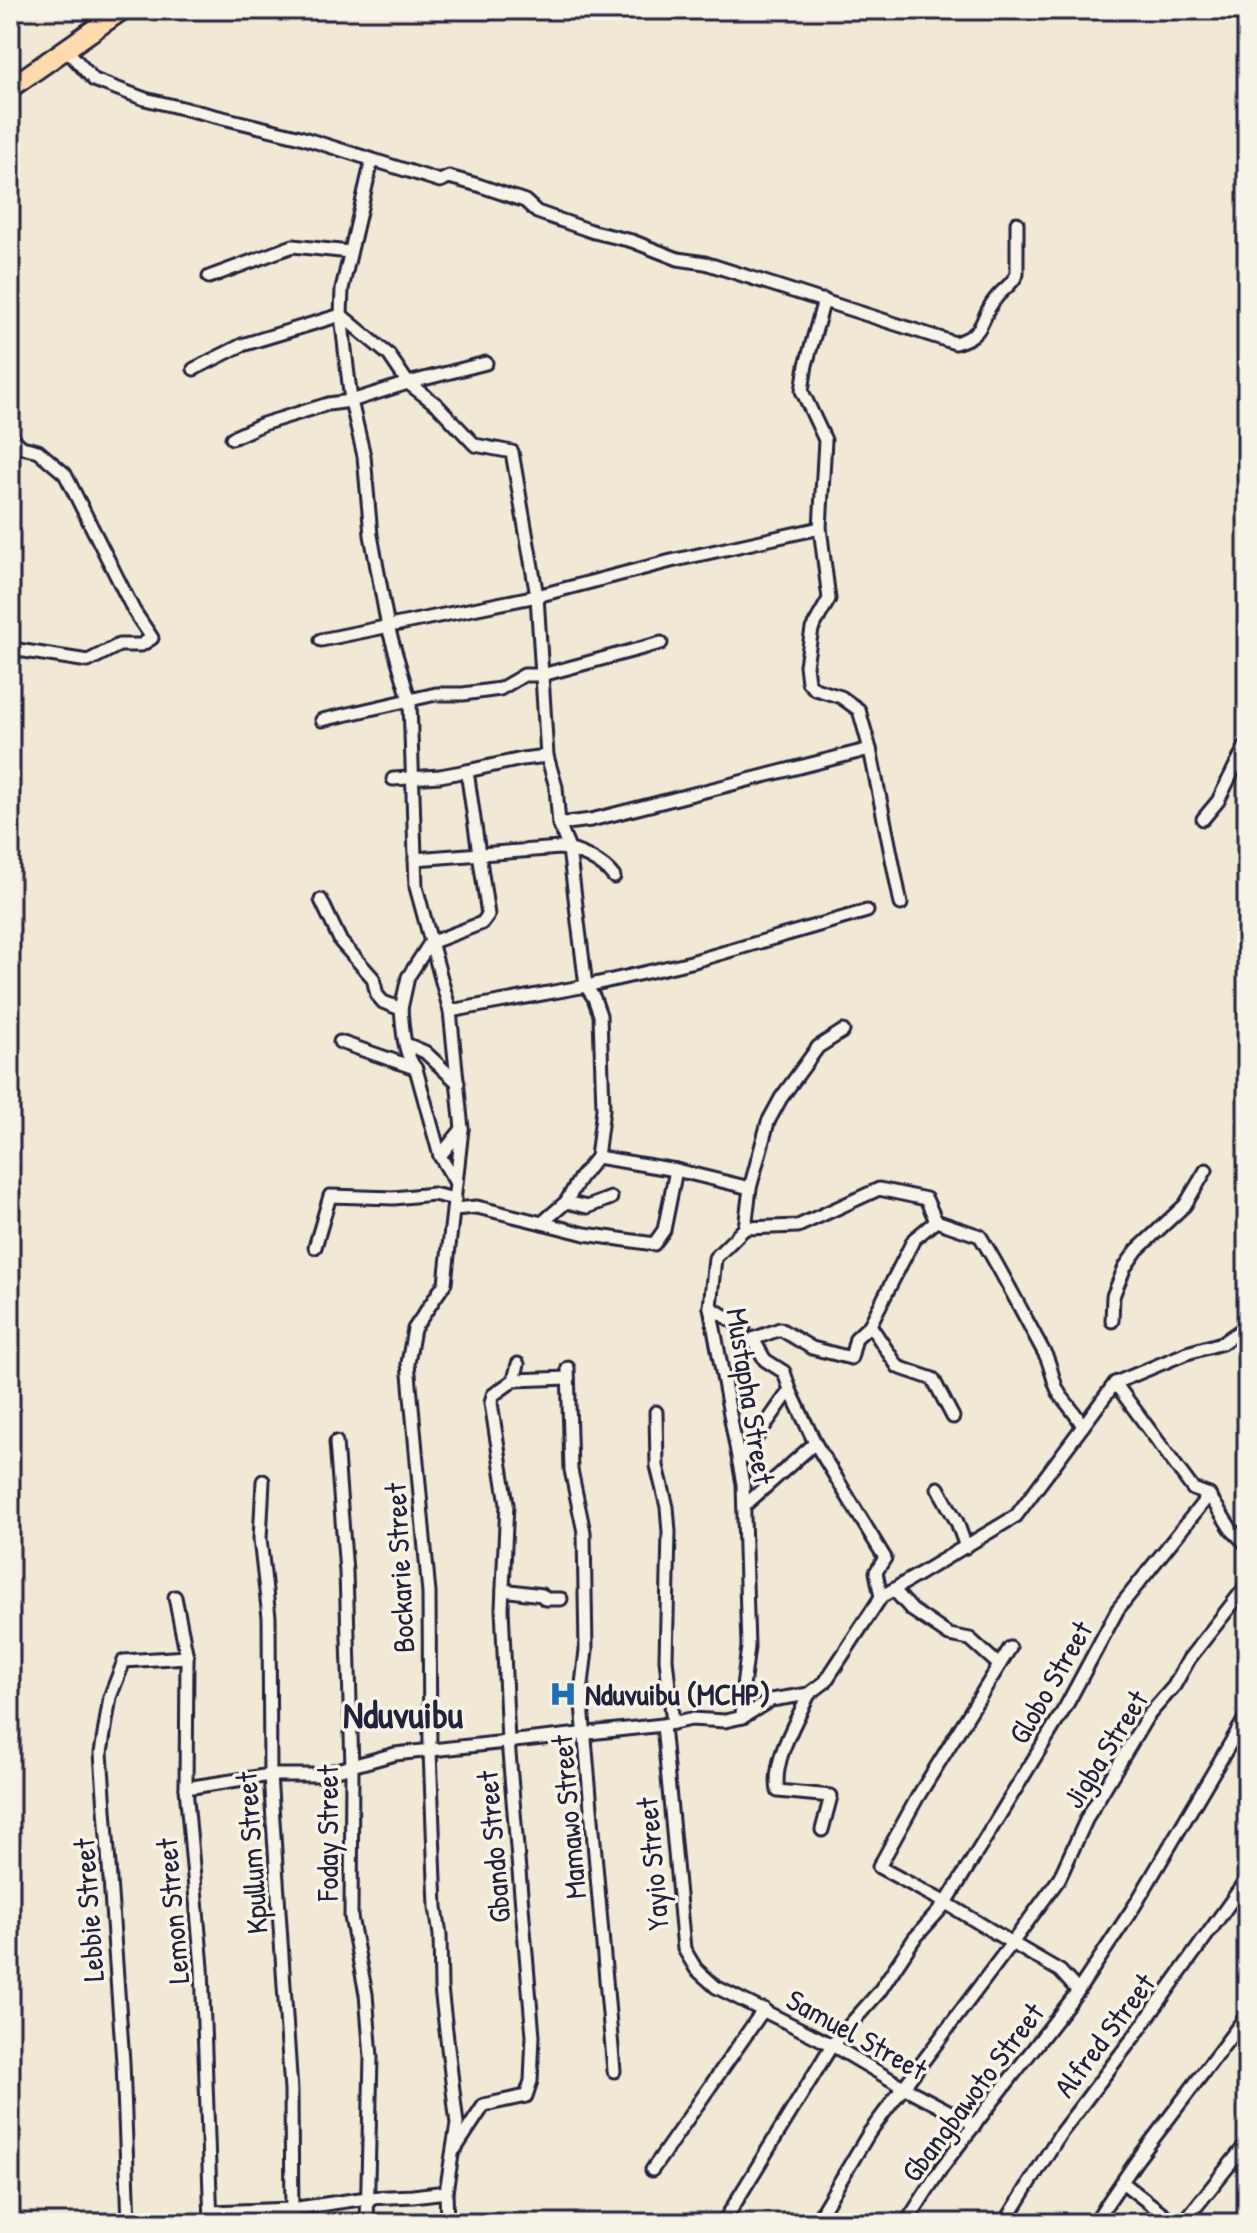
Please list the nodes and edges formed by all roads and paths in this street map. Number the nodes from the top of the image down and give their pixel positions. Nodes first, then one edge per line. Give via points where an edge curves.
1 (122, 10) edge
2 (65, 48) junction
3 (10, 88) edge
4 (372, 160) junction
5 (1017, 223) dead end
6 (350, 252) junction
7 (209, 277) dead end
8 (824, 300) junction
9 (341, 315) junction
10 (486, 363) dead end
11 (194, 369) dead end
12 (408, 383) junction
13 (351, 401) junction
14 (10, 436) edge
15 (232, 438) dead end
16 (820, 528) junction
17 (537, 596) junction
18 (388, 627) junction
19 (321, 640) dead end
20 (661, 643) dead end
21 (10, 653) edge
22 (542, 675) junction
23 (410, 702) junction
24 (322, 720) dead end
25 (1247, 743) edge
26 (870, 749) junction
27 (547, 756) junction
28 (467, 771) junction
29 (413, 778) junction
30 (393, 779) dead end
31 (1203, 819) dead end
32 (559, 824) junction
33 (569, 849) junction
34 (478, 854) junction
35 (415, 859) junction
36 (614, 877) dead end
37 (321, 900) dead end
38 (901, 904) dead end
39 (867, 911) dead end
40 (430, 943) junction
41 (586, 986) junction
42 (401, 1009) junction
43 (450, 1011) junction
44 (843, 1031) dead end
45 (340, 1042) dead end
46 (406, 1044) junction
47 (416, 1069) junction
48 (458, 1083) junction
49 (462, 1129) junction
50 (440, 1156) junction
51 (597, 1157) junction
52 (676, 1170) junction
53 (1206, 1170) dead end
54 (457, 1184) junction
55 (750, 1188) junction
56 (611, 1198) dead end
57 (566, 1202) junction
58 (454, 1204) junction
59 (936, 1221) junction
60 (542, 1223) junction
61 (745, 1228) junction
62 (315, 1247) dead end
63 (710, 1307) junction
64 (1112, 1321) dead end
65 (870, 1325) junction
66 (1247, 1326) edge
67 (744, 1328) dead end
68 (518, 1364) dead end
69 (514, 1380) junction
70 (1115, 1383) junction
71 (790, 1390) junction
72 (656, 1412) dead end
73 (953, 1417) dead end
74 (1083, 1426) junction
75 (336, 1442) dead end
76 (815, 1443) junction
77 (739, 1462) junction
78 (263, 1481) dead end
79 (938, 1488) dead end
80 (1209, 1495) junction
81 (744, 1506) junction
82 (1247, 1545) edge
83 (966, 1547) junction
84 (1247, 1585) edge
85 (503, 1590) junction
86 (894, 1590) junction
87 (175, 1597) dead end
88 (881, 1597) junction
89 (561, 1599) dead end
90 (1010, 1648) dead end
91 (187, 1657) junction
92 (999, 1665) junction
93 (809, 1694) junction
94 (1247, 1715) edge
95 (743, 1717) junction
96 (668, 1724) junction
97 (585, 1732) junction
98 (508, 1741) junction
99 (430, 1751) junction
100 (352, 1767) junction
101 (270, 1775) junction
102 (186, 1788) junction
103 (822, 1830) dead end
104 (1247, 1879) edge
105 (946, 1903) junction
106 (1012, 1943) junction
107 (716, 1987) joint
108 (1078, 1991) junction
109 (764, 2009) junction
110 (1247, 2015) edge
111 (832, 2045) junction
112 (614, 2071) dead end
113 (905, 2088) junction
114 (975, 2125) junction
115 (1247, 2143) edge
116 (454, 2150) junction
117 (652, 2170) dead end
118 (1122, 2182) junction
119 (446, 2192) junction
120 (367, 2198) junction
121 (291, 2209) junction
122 (211, 2218) edge
123 (129, 2223) edge
124 (292, 2223) edge
125 (367, 2223) edge
126 (447, 2223) edge
127 (723, 2223) edge
128 (815, 2223) edge
129 (906, 2223) edge
130 (1005, 2223) edge
131 (1094, 2223) edge
132 (1175, 2223) edge
133 (1183, 2223) edge

1 - 2 main road
2 - 3 main road
2 - 4 street via 94,80 132,94
4 - 6 street, Bockarie Street
4 - 8 street via 440,181 449,177 478,185 594,232
5 - 8 street via 1014,282 966,340 944,340
6 - 7 street via 293,246
6 - 9 street, Bockarie Street
8 - 16 street via 802,391 825,440
9 - 11 street via 242,345
9 - 12 street via 389,355
9 - 13 street, Bockarie Street
10 - 12 street
12 - 13 street
12 - 17 street via 475,445 512,452
13 - 15 street via 276,420
13 - 18 street, Bockarie Street
14 - 21 street via 65,474 152,638 141,645 119,645 88,661
16 - 17 street
16 - 26 street via 829,599 812,629 808,682 859,710
17 - 18 street
17 - 22 street
18 - 19 street
18 - 23 street, Bockarie Street
20 - 22 street
22 - 23 street via 524,675 500,689 436,694
22 - 27 street
23 - 24 street
23 - 29 street, Bockarie Street
25 - 31 street
26 - 32 street
26 - 38 street
27 - 28 street
27 - 32 street
28 - 29 street
28 - 34 street
29 - 30 street
29 - 35 street, Bockarie Street
32 - 33 street
33 - 34 street
33 - 36 street
33 - 41 street
34 - 35 street
34 - 40 street via 488,915 482,923
35 - 40 street, Bockarie Street
37 - 42 street via 341,942 373,978 377,995
39 - 41 street
40 - 42 street via 408,977
40 - 43 street, Bockarie Street
41 - 43 street
41 - 51 street via 600,1015 603,1109
42 - 46 street
43 - 48 street, Bockarie Street
44 - 55 street via 818,1047 781,1098 768,1122
45 - 47 street
46 - 47 street
46 - 48 street via 425,1052
47 - 50 street
48 - 49 street, Bockarie Street
49 - 50 street
49 - 54 street, Bockarie Street
50 - 54 street
51 - 52 street
51 - 57 street
52 - 55 street
52 - 60 street via 664,1230 654,1244
53 - 64 street via 1185,1205 1125,1267 1113,1296
54 - 58 street, Bockarie Street
55 - 61 street
56 - 57 street via 587,1207
57 - 60 street
58 - 60 street
58 - 62 street via 433,1194 330,1196
58 - 99 street, Bockarie Street via 445,1283 414,1329 408,1363 429,1593
59 - 61 street via 926,1199 879,1189 798,1226
59 - 65 street via 914,1239
59 - 74 street via 980,1236 1048,1359 1061,1396
61 - 63 street, Mustapha Street via 715,1258
63 - 67 street
63 - 77 street, Mustapha Street
65 - 71 street via 856,1338 851,1358 812,1348 780,1329 753,1339 765,1360 784,1372
65 - 73 street via 898,1367 933,1379
66 - 70 street via 1222,1343
68 - 69 street, Gbando Street
69 - 85 street, Gbando Street via 493,1395 491,1403 507,1504
69 - 97 street, Mamawo Street via 568,1373 571,1470 584,1532
70 - 74 street
70 - 80 street via 1193,1489
71 - 76 street
71 - 77 street
72 - 96 street, Yayio Street via 657,1466 669,1532
74 - 83 street via 1016,1516
75 - 100 street, Foday Street
76 - 81 street
76 - 88 street via 885,1558 876,1572
77 - 81 street, Mustapha Street
78 - 101 street, Kpullum Street via 260,1539 269,1617
79 - 83 street
80 - 82 street
80 - 105 street, Globo Street via 1118,1609 1065,1708
81 - 95 street, Mustapha Street via 748,1647
83 - 86 street
84 - 106 street, Jigba Street via 1147,1717 1088,1816 1059,1879
85 - 89 street
85 - 98 street, Gbando Street
86 - 88 street
86 - 92 street via 912,1610 949,1635 970,1639
87 - 91 street, Lemon Street
88 - 93 street via 825,1682
90 - 92 street
91 - 102 street, Lemon Street
91 - 123 street, Lebbie Street via 124,1661 110,1697 101,1753
92 - 105 street via 879,1867
93 - 95 street via 771,1700
93 - 103 street via 776,1779 778,1791 831,1796
94 - 108 street, Gbangbawoto Street
95 - 96 street
96 - 97 street
96 - 107 street, Yayio Street via 684,1949
97 - 98 street
97 - 112 street, Mamawo Street
98 - 99 street
98 - 116 street, Gbando Street via 533,2036 531,2081 526,2096 484,2105
99 - 100 street via 395,1754
99 - 116 street, Bockarie Street via 441,1988 457,2124
100 - 101 street via 319,1775
100 - 120 street, Foday Street via 351,1917 371,2057
101 - 102 street
101 - 121 street, Kpullum Street via 291,2091
102 - 122 street, Lemon Street via 202,1967
104 - 130 street, Alfred Street via 1060,2134
105 - 106 street
105 - 111 street, Globo Street
106 - 108 street via 1060,1971
106 - 113 street, Jigba Street
107 - 109 street, Samuel Street
108 - 114 street, Gbangbawoto Street
109 - 111 street, Samuel Street
109 - 117 street
110 - 118 street
111 - 113 street, Samuel Street
111 - 127 street, Globo Street
113 - 114 street, Samuel Street
113 - 128 street, Jigba Street via 869,2133
114 - 129 street, Gbangbawoto Street
115 - 133 street
116 - 119 street, Bockarie Street
118 - 131 street
118 - 132 street
119 - 120 street
119 - 126 street, Bockarie Street
120 - 121 street
120 - 125 street, Foday Street
121 - 122 street
121 - 124 street, Kpullum Street

